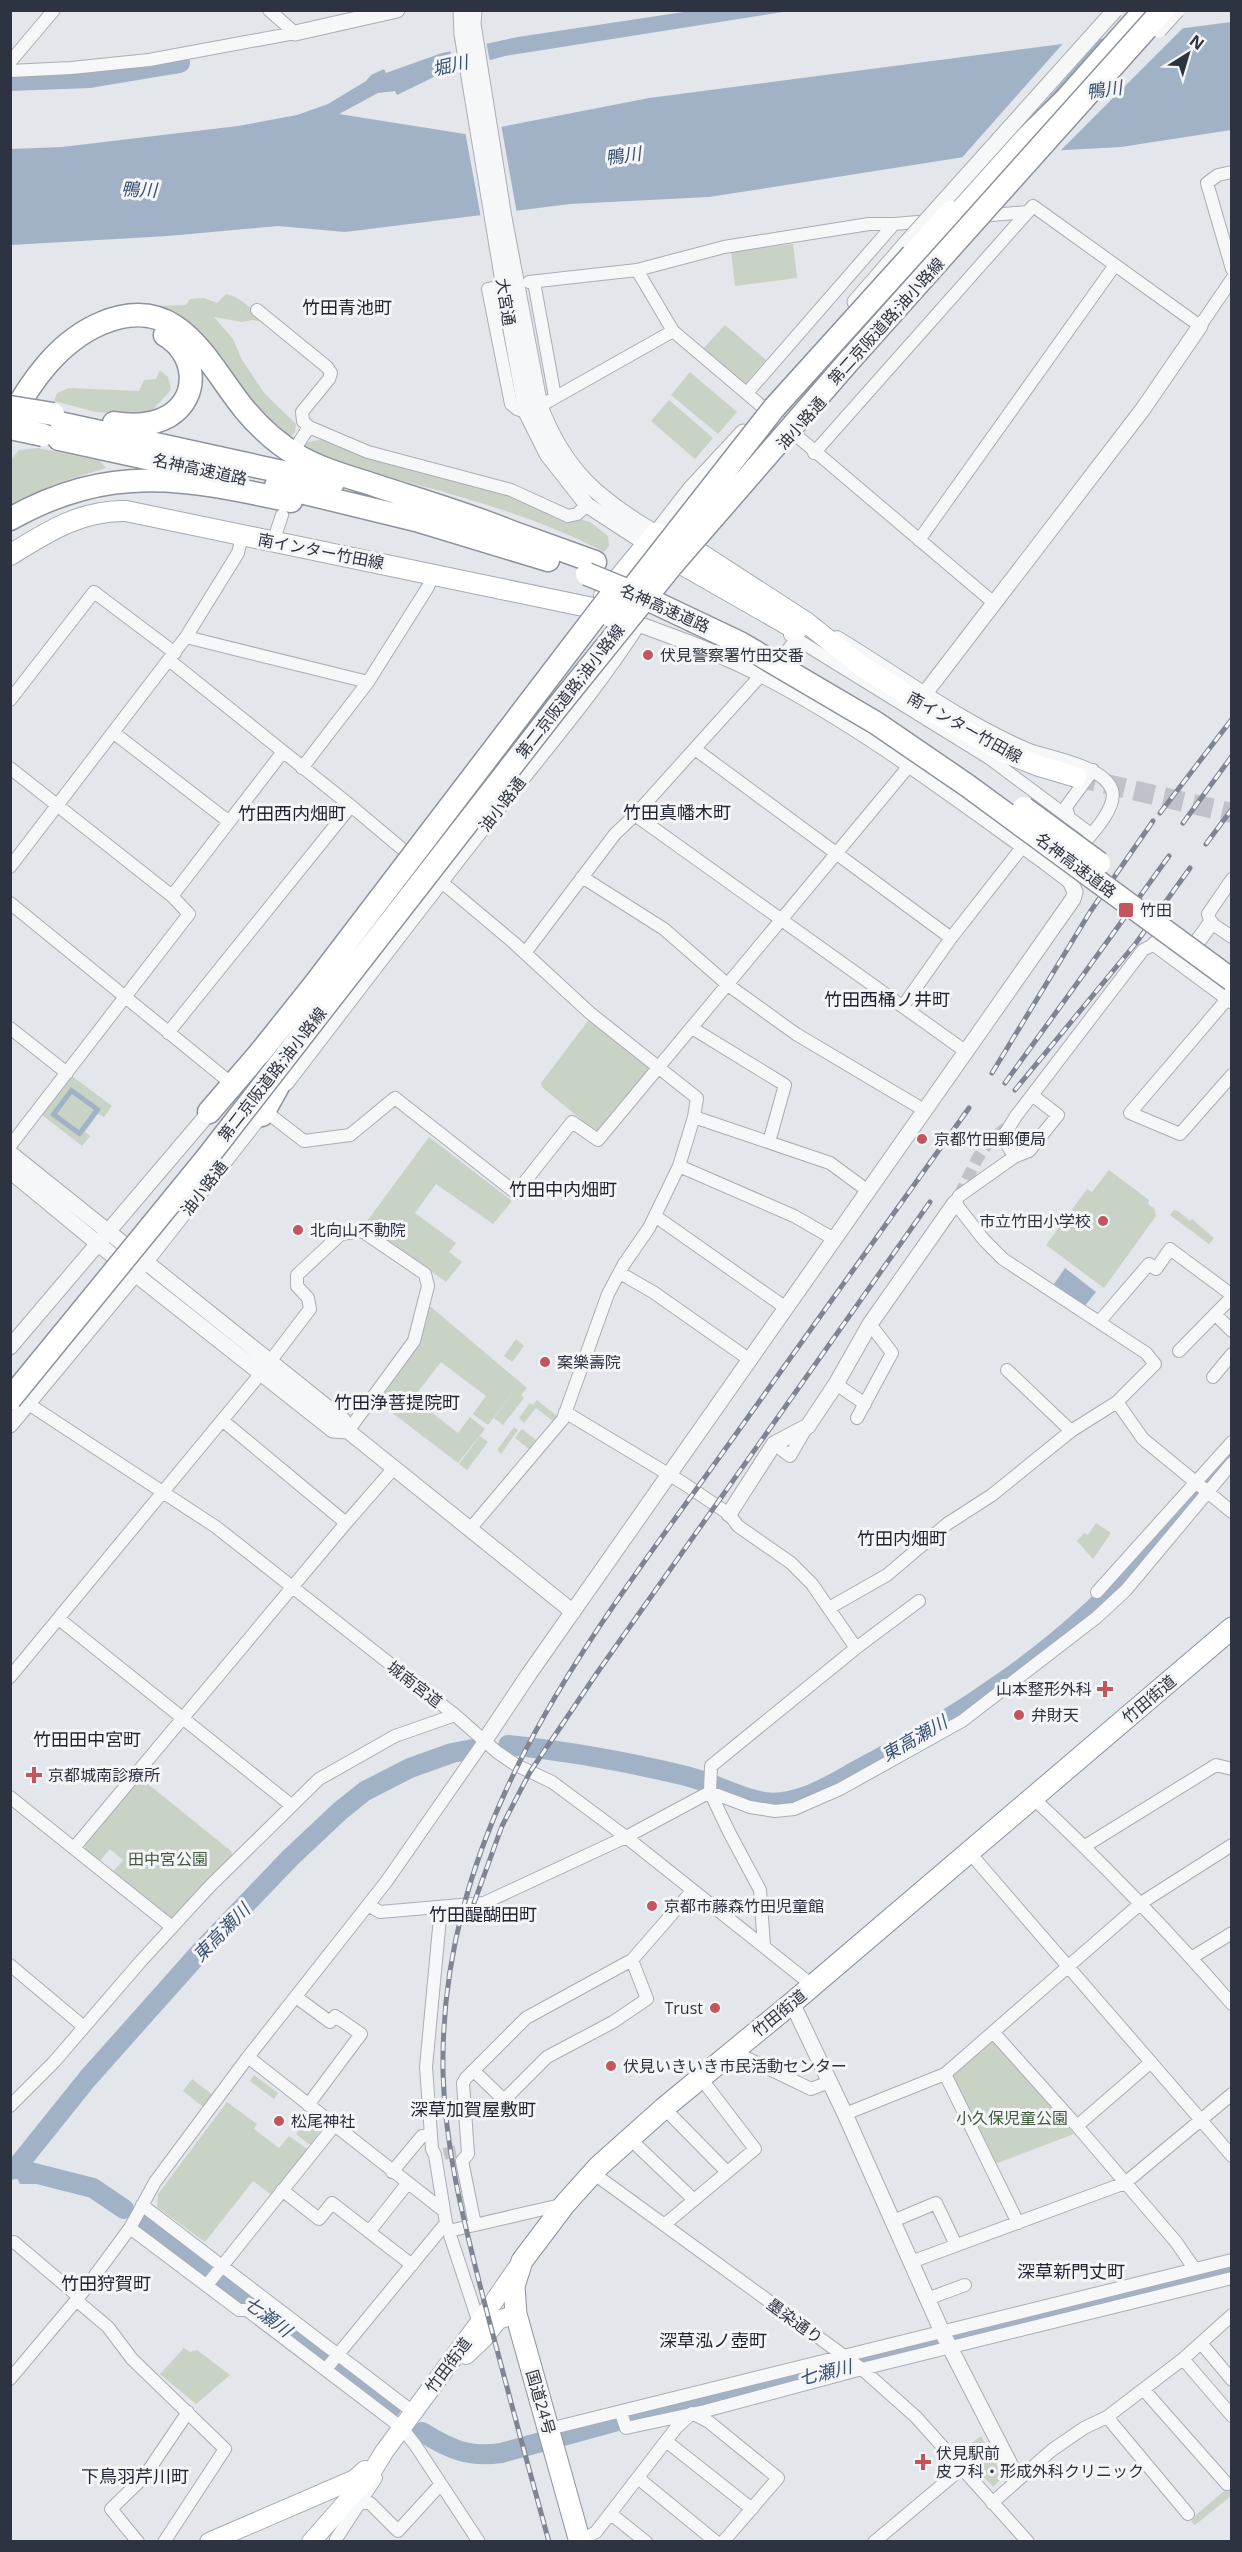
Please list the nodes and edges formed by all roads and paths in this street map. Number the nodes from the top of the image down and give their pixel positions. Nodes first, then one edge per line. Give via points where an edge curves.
1 (54, 10) edge
2 (269, 10) edge
3 (397, 10) edge
4 (461, 10) edge
5 (1115, 10) edge
6 (1127, 10) edge
7 (1145, 10) edge
8 (1163, 10) edge
9 (1177, 10) edge
10 (469, 20) edge
11 (295, 33) junction
12 (10, 62) edge
13 (10, 71) edge
14 (1232, 172) edge
15 (951, 212) junction
16 (1028, 212) junction
17 (894, 224) junction
18 (1116, 265) junction
19 (1232, 269) edge
20 (637, 270) junction
21 (1232, 279) edge
22 (494, 288) dead end
23 (258, 310) dead end
24 (1200, 326) junction
25 (673, 331) junction
26 (747, 393) junction
27 (555, 397) junction
28 (10, 407) edge
29 (769, 408) junction
30 (533, 409) junction
31 (10, 413) edge
32 (10, 420) edge
33 (49, 423) junction
34 (309, 427) junction
35 (10, 428) edge
36 (793, 430) junction
37 (10, 443) edge
38 (298, 444) dead end
39 (814, 453) junction
40 (587, 505) junction
41 (282, 515) dead end
42 (10, 519) edge
43 (509, 531) junction
44 (242, 536) junction
45 (651, 538) junction
46 (919, 540) junction
47 (273, 542) junction
48 (10, 555) edge
49 (686, 556) junction
50 (544, 559) junction
51 (591, 568) junction
52 (433, 573) junction
53 (994, 603) junction
54 (593, 608) junction
55 (768, 615) junction
56 (638, 624) junction
57 (801, 631) junction
58 (186, 637) junction
59 (172, 656) junction
60 (860, 665) junction
61 (761, 675) junction
62 (368, 682) junction
63 (926, 692) junction
64 (10, 700) edge
65 (114, 733) junction
66 (695, 749) junction
67 (282, 753) junction
68 (909, 766) junction
69 (10, 768) edge
70 (302, 768) junction
71 (1084, 774) junction
72 (59, 805) junction
73 (351, 806) junction
74 (635, 815) junction
75 (1068, 818) junction
76 (228, 821) junction
77 (1091, 834) junction
78 (1023, 846) junction
79 (405, 853) junction
80 (837, 854) junction
81 (10, 867) edge
82 (1059, 873) junction
83 (582, 877) junction
84 (1232, 879) edge
85 (440, 882) junction
86 (172, 896) junction
87 (10, 903) edge
88 (782, 920) junction
89 (1211, 923) junction
90 (1232, 937) edge
91 (951, 938) junction
92 (1155, 944) joint
93 (525, 953) junction
94 (1232, 961) edge
95 (1182, 963) junction
96 (728, 985) junction
97 (1230, 993) edge
98 (125, 997) junction
99 (903, 1006) junction
100 (10, 1028) edge
101 (692, 1028) junction
102 (168, 1033) junction
103 (965, 1051) junction
104 (658, 1068) junction
105 (67, 1073) junction
106 (1232, 1075) edge
107 (232, 1084) junction
108 (1032, 1095) junction
109 (924, 1110) junction
110 (209, 1112) junction
111 (263, 1113) junction
112 (694, 1117) junction
113 (768, 1142) junction
114 (10, 1146) edge
115 (10, 1153) edge
116 (1014, 1157) junction
117 (679, 1166) junction
118 (10, 1171) edge
119 (868, 1191) junction
120 (957, 1200) junction
121 (655, 1216) junction
122 (109, 1232) junction
123 (834, 1239) junction
124 (99, 1244) junction
125 (146, 1261) junction
126 (620, 1273) junction
127 (135, 1274) junction
128 (1230, 1299) edge
129 (786, 1308) junction
130 (1215, 1314) junction
131 (1099, 1322) junction
132 (870, 1324) junction
133 (1232, 1331) edge
134 (10, 1347) edge
135 (1179, 1351) dead end
136 (1232, 1354) edge
137 (750, 1360) junction
138 (266, 1366) junction
139 (1007, 1370) dead end
140 (1213, 1377) dead end
141 (10, 1378) edge
142 (836, 1384) junction
143 (10, 1392) edge
144 (19, 1401) edge
145 (1117, 1402) junction
146 (865, 1404) junction
147 (566, 1412) junction
148 (857, 1418) dead end
149 (222, 1420) junction
150 (10, 1425) edge
151 (348, 1431) junction
152 (1071, 1431) junction
153 (1232, 1442) edge
154 (1232, 1463) edge
155 (394, 1468) junction
156 (669, 1475) junction
157 (1200, 1487) junction
158 (163, 1492) junction
159 (1232, 1512) edge
160 (729, 1514) junction
161 (346, 1523) junction
162 (470, 1529) junction
163 (292, 1588) junction
164 (1097, 1593) dead end
165 (919, 1601) dead end
166 (829, 1608) junction
167 (573, 1612) junction
168 (59, 1619) junction
169 (1232, 1628) edge
170 (856, 1648) junction
171 (10, 1677) edge
172 (455, 1716) junction
173 (184, 1719) junction
174 (485, 1740) junction
175 (1232, 1769) edge
176 (710, 1791) junction
177 (10, 1797) edge
178 (1033, 1798) junction
179 (291, 1804) junction
180 (626, 1837) junction
181 (1232, 1845) edge
182 (1086, 1846) junction
183 (74, 1848) junction
184 (969, 1852) junction
185 (692, 1891) junction
186 (1141, 1903) junction
187 (368, 1905) junction
188 (441, 1907) junction
189 (172, 1927) junction
190 (1232, 1933) edge
191 (764, 1946) junction
192 (1191, 1958) junction
193 (632, 1960) junction
194 (10, 1965) edge
195 (1067, 1966) junction
196 (813, 1985) junction
197 (296, 1997) junction
198 (792, 2003) junction
199 (1232, 2004) edge
200 (84, 2027) junction
201 (993, 2032) junction
202 (732, 2051) junction
203 (248, 2057) junction
204 (1151, 2062) junction
205 (474, 2071) junction
206 (945, 2074) junction
207 (700, 2078) junction
208 (829, 2082) junction
209 (1232, 2094) edge
210 (308, 2105) junction
211 (10, 2106) edge
212 (664, 2108) junction
213 (845, 2114) junction
214 (1201, 2120) junction
215 (334, 2126) junction
216 (1077, 2126) junction
217 (431, 2134) junction
218 (629, 2138) junction
219 (1232, 2156) edge
220 (392, 2172) junction
221 (593, 2172) junction
222 (727, 2172) junction
223 (1125, 2183) junction
224 (407, 2184) junction
225 (282, 2190) junction
226 (693, 2199) junction
227 (565, 2204) junction
228 (142, 2205) junction
229 (893, 2221) junction
230 (446, 2222) junction
231 (1018, 2223) junction
232 (664, 2224) junction
233 (475, 2225) junction
234 (130, 2228) junction
235 (369, 2232) junction
236 (14, 2242) dead end
237 (956, 2245) junction
238 (1232, 2260) edge
239 (522, 2261) junction
240 (911, 2262) junction
241 (412, 2265) junction
242 (1194, 2268) junction
243 (214, 2276) junction
244 (1232, 2278) edge
245 (965, 2285) dead end
246 (77, 2299) junction
247 (927, 2299) junction
248 (253, 2303) junction
249 (516, 2314) junction
250 (1232, 2315) edge
251 (479, 2323) junction
252 (289, 2330) junction
253 (946, 2341) junction
254 (1201, 2343) junction
255 (846, 2358) junction
256 (1184, 2359) junction
257 (332, 2362) junction
258 (860, 2368) junction
259 (444, 2372) junction
260 (10, 2379) edge
261 (1232, 2380) edge
262 (1143, 2390) junction
263 (188, 2412) junction
264 (413, 2412) junction
265 (692, 2414) junction
266 (1232, 2415) edge
267 (1107, 2417) junction
268 (622, 2418) junction
269 (402, 2428) junction
270 (550, 2435) junction
271 (666, 2441) junction
272 (384, 2452) junction
273 (961, 2469) junction
274 (638, 2478) junction
275 (1017, 2478) junction
276 (1227, 2484) dead end
277 (440, 2485) junction
278 (330, 2489) junction
279 (354, 2502) junction
280 (992, 2503) junction
281 (752, 2509) junction
282 (611, 2514) junction
283 (1188, 2514) dead end
284 (316, 2534) edge
285 (337, 2540) edge
286 (138, 2541) edge
287 (164, 2541) edge
288 (209, 2541) edge
289 (479, 2541) edge
290 (580, 2541) edge
291 (646, 2541) edge
292 (716, 2541) edge
293 (723, 2541) edge
294 (874, 2541) edge
295 (1028, 2541) edge

1 - 12 street
2 - 11 street
3 - 11 street
4 - 10 street, 大宮通
5 - 29 street, bridge via 908,241
6 - 15 highway, 第二京阪道路;油小路線
7 - 15 highway via 1066,99
8 - 36 highway, 第二京阪道路;油小路線, bridge
9 - 36 street, 油小路通, bridge
10 - 30 street, 大宮通
11 - 13 street via 149,60
14 - 19 street via 1207,183
15 - 29 highway, 第二京阪道路;油小路線, bridge
16 - 17 street
16 - 18 street via 1033,206
16 - 39 street
17 - 20 street via 869,224 724,247
17 - 26 street
18 - 24 street
18 - 46 street
20 - 25 street
20 - 27 street via 531,282
21 - 24 street
22 - 30 street via 488,289 511,404 517,409
23 - 34 street via 331,373 302,412
24 - 53 street via 1143,409
25 - 26 street
25 - 27 street
26 - 29 street
27 - 30 street
28 - 33 highway, bridge
29 - 36 street
29 - 45 street via 691,488
29 - 110 highway, bridge via 642,556 314,985
29 - 141 highway, 第二京阪道路;油小路線, bridge via 283,1036
30 - 40 street, 大宮通 via 547,454
30 - 45 street, 大宮通 via 591,489
31 - 33 highway, 名神高速道路
32 - 43 highway via 46,365 83,333 119,318 155,318 188,335 257,424 299,457
33 - 35 highway, 名神高速道路, bridge
33 - 37 highway via 124,425 158,421 176,411 188,396 191,377 187,358 176,342 147,328 103,336 75,353 51,375
33 - 43 highway, 名神高速道路 via 340,485
33 - 50 highway, 名神高速道路
34 - 38 street
34 - 40 street via 368,452 511,490 568,516
36 - 39 street
36 - 49 street, 油小路通
36 - 111 highway, bridge via 744,502 555,724 287,1070
36 - 144 highway, 第二京阪道路;油小路線, bridge via 628,617
39 - 46 street
40 - 45 street, 大宮通
41 - 47 street
42 - 50 highway via 51,498 92,485 136,480 184,482 248,492
43 - 51 highway, 名神高速道路
44 - 47 main road, 南インター竹田線
44 - 48 main road, 南インター竹田線 via 110,511 64,524
44 - 58 street via 238,553
45 - 49 main road, 南インター竹田線
45 - 54 main road
46 - 53 street
47 - 52 main road, 南インター竹田線
49 - 55 main road, 南インター竹田線
49 - 56 main road, 油小路通
49 - 57 main road, 南インター竹田線
50 - 51 highway, 名神高速道路
51 - 94 highway, 名神高速道路, bridge via 649,584 748,630 885,710
51 - 97 highway, 名神高速道路, bridge via 740,643 867,717 968,786
52 - 54 main road, 南インター竹田線
52 - 62 street
53 - 63 street
54 - 56 main road, 南インター竹田線
54 - 79 street
55 - 57 street
55 - 60 main road, 南インター竹田線
56 - 61 street
56 - 85 street, 油小路通 via 584,702
57 - 60 main road, 南インター竹田線
57 - 61 street via 772,671
57 - 63 street via 842,640
57 - 75 street via 989,758
58 - 59 street
58 - 62 street
59 - 64 street via 94,592
59 - 65 street
59 - 67 street
60 - 71 main road, 南インター竹田線 via 1001,751 1039,766
61 - 66 street
61 - 68 street
62 - 70 street
63 - 71 street via 1015,743
65 - 72 street
65 - 76 street
66 - 74 street
66 - 80 street
67 - 70 street
67 - 76 street
68 - 78 street
68 - 80 street
69 - 72 street
70 - 73 street
71 - 75 street via 1066,807
71 - 77 street via 1107,782 1113,797 1112,806
72 - 81 street
72 - 86 street
73 - 79 street
73 - 102 street
74 - 83 street
74 - 88 street
75 - 77 street
76 - 86 street
77 - 82 street
78 - 82 street
78 - 91 street
79 - 85 street
79 - 107 street
80 - 88 street
80 - 91 street
82 - 103 street via 1070,881 1075,892 1073,899
83 - 93 street
83 - 96 street via 664,929
84 - 89 street via 1208,914
85 - 93 street
85 - 111 street, 油小路通
86 - 98 street via 189,914
87 - 98 street
88 - 96 street
88 - 99 street
89 - 90 street
89 - 95 street
91 - 99 street
92 - 95 street
92 - 108 street via 1143,950
93 - 104 street
95 - 97 street
96 - 101 street
96 - 109 street via 796,1034
97 - 106 street via 1130,1113 1180,1134
98 - 102 street
98 - 105 street
99 - 103 street
100 - 105 street
101 - 104 street
101 - 113 street via 785,1085
102 - 107 street
103 - 109 street
104 - 111 street via 598,1140 572,1122 516,1193 394,1098 350,1135 304,1141
104 - 112 street via 697,1098
105 - 114 street
107 - 110 street
108 - 116 street via 1003,1137
108 - 116 street via 1058,1115 1029,1151
109 - 119 street
110 - 122 street
111 - 125 street, 油小路通
112 - 113 street
112 - 117 street
113 - 119 street via 830,1163
115 - 122 street
116 - 120 street
117 - 121 street
117 - 123 street via 794,1216
118 - 124 street
119 - 123 street
120 - 131 street via 984,1240 1003,1259
120 - 132 street
121 - 126 street
121 - 129 street
122 - 124 street
122 - 125 street
123 - 129 street
124 - 127 street
124 - 134 street
125 - 127 street, 油小路通
125 - 138 street
126 - 137 street
126 - 147 street via 605,1303
127 - 138 street
127 - 144 street, 油小路通
128 - 130 street
128 - 131 street via 1170,1249 1156,1269 1149,1264
129 - 137 street
130 - 133 street
130 - 135 street
131 - 145 street via 1146,1353 1155,1364
132 - 142 street
132 - 146 street via 892,1353
136 - 140 street
137 - 156 street
138 - 149 street
138 - 151 street via 343,1420
138 - 151 street via 310,1309 308,1298 297,1286 297,1275 341,1234 362,1231 424,1274 428,1286 414,1341
139 - 152 street
142 - 146 street
142 - 160 street via 808,1426 774,1444
143 - 144 street, 城南宮道
144 - 150 street, 油小路通
144 - 158 street, 城南宮道
145 - 152 street
145 - 157 street via 1143,1439
146 - 148 street
147 - 156 street
147 - 162 street
149 - 158 street
149 - 161 street
151 - 155 street
152 - 166 street via 992,1495 947,1524 887,1575
153 - 157 street
154 - 157 street
155 - 161 street
155 - 162 street
156 - 160 street
156 - 167 street
157 - 159 street
157 - 164 street
157 - 176 street via 1126,1590 962,1721 840,1789 794,1809 750,1807
158 - 163 street, 城南宮道 via 216,1527
158 - 168 street
160 - 166 street via 738,1526 791,1563
161 - 163 street
162 - 167 street
163 - 172 street, 城南宮道
163 - 173 street
165 - 170 street
166 - 170 street
167 - 174 street
168 - 171 street
168 - 173 street
169 - 178 highway, 竹田街道
170 - 176 street via 711,1766
172 - 174 street, 城南宮道
172 - 179 street via 395,1736 319,1779
173 - 179 street
173 - 183 street
174 - 180 street, 城南宮道 via 516,1765 552,1782
174 - 187 street
175 - 182 street via 1216,1765
176 - 180 street
176 - 191 street via 760,1890
177 - 183 street
178 - 182 street
178 - 184 highway, 竹田街道
179 - 189 street
180 - 185 street, 城南宮道
180 - 188 street via 484,1903
181 - 186 street
182 - 186 street
183 - 189 street
184 - 195 street
184 - 196 highway, 竹田街道
185 - 191 street, 城南宮道
185 - 193 street
186 - 192 street
186 - 195 street
187 - 188 street via 380,1912
187 - 197 street
188 - 217 street via 426,2067
189 - 200 street
190 - 192 street
191 - 196 street, 城南宮道
192 - 199 street
193 - 205 street via 526,2018
193 - 205 street via 647,1999 547,2057 504,2100
194 - 200 street
195 - 201 street
195 - 204 street
196 - 198 highway, 竹田街道
197 - 203 street
197 - 210 street via 330,2022 335,2016 361,2034
198 - 202 highway, 竹田街道
198 - 208 street
200 - 211 street
201 - 206 street
201 - 216 street
202 - 207 highway, 竹田街道
202 - 208 street via 811,2089
203 - 210 street
203 - 228 street
204 - 214 street
204 - 216 street
205 - 233 street via 463,2083 463,2147 468,2154 462,2161
206 - 213 street
206 - 231 street
207 - 212 highway, 竹田街道
207 - 222 street via 755,2149
208 - 213 street
209 - 214 street
210 - 215 street
212 - 218 highway, 竹田街道
212 - 222 street
213 - 229 street
214 - 219 street
214 - 223 street
215 - 220 street
215 - 225 street
216 - 223 street
217 - 220 street via 422,2136
217 - 230 street via 432,2149 439,2155
218 - 221 highway, 竹田街道
218 - 226 street
220 - 224 street
221 - 227 highway, 竹田街道
221 - 232 street, 墨染通り
222 - 226 street
223 - 231 street
223 - 242 street
224 - 230 street
224 - 235 street
225 - 235 street via 319,2219 332,2204
225 - 243 street
226 - 232 street
227 - 233 street
227 - 239 highway, 竹田街道
228 - 234 street
228 - 243 street
229 - 237 street via 936,2203
229 - 240 street
230 - 233 street
230 - 241 street
230 - 251 street
231 - 237 street
232 - 255 street, 墨染通り
234 - 243 street
234 - 246 street
235 - 241 street
236 - 246 street
237 - 240 street
238 - 242 street
239 - 249 highway, 国道24号 via 514,2286
239 - 251 main road, 竹田街道
240 - 247 street
241 - 257 street
242 - 253 street
243 - 248 street
243 - 248 street via 239,2310
244 - 253 street
245 - 247 street
246 - 260 street
246 - 263 street
247 - 253 street
248 - 252 street
248 - 252 street
249 - 259 main road via 498,2320 483,2339
249 - 270 highway, 国道24号
250 - 254 street
251 - 259 main road, 竹田街道
252 - 257 street
252 - 257 street
253 - 255 street
253 - 258 street
253 - 275 street
254 - 256 street
254 - 261 street
255 - 258 street, 墨染通り
255 - 268 street
256 - 262 street
256 - 266 street
257 - 264 street
257 - 269 street
258 - 265 street
258 - 273 street, 墨染通り via 916,2416
259 - 264 main road, 竹田街道
262 - 267 street
262 - 276 street
263 - 286 street via 144,2477 111,2508
263 - 287 street via 225,2449
264 - 269 main road, 竹田街道
265 - 268 street via 626,2428
265 - 271 street
265 - 281 street via 709,2422 778,2478
267 - 275 street via 1084,2428
267 - 283 street
268 - 270 street
269 - 272 main road, 竹田街道
269 - 277 street
270 - 290 highway, 国道24号
271 - 274 street
271 - 281 street
272 - 278 main road, 竹田街道 via 355,2479
272 - 279 main road, 竹田街道
273 - 280 street, 墨染通り
273 - 294 street
274 - 282 street
274 - 292 street
275 - 280 street
277 - 279 street via 398,2531 370,2503
277 - 289 street
278 - 279 main road via 340,2490
278 - 288 main road, 竹田街道
279 - 284 main road, 竹田街道
279 - 285 street
280 - 295 street, 墨染通り
281 - 293 street
282 - 290 street via 596,2532
282 - 291 street
284 - 285 street

